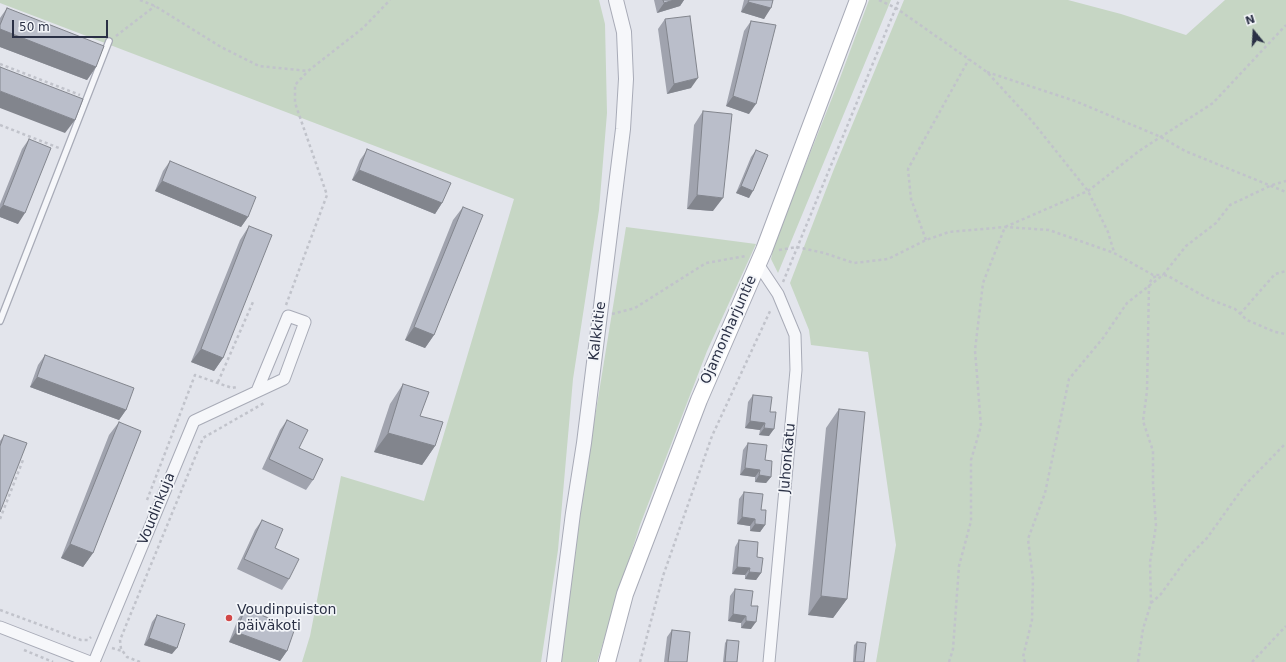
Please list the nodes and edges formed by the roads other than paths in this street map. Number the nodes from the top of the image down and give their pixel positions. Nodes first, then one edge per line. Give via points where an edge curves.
1 (616, 0) edge
2 (858, 0) edge
3 (109, 41) road end
4 (761, 258) junction
5 (0, 321) edge
6 (257, 390) junction
7 (0, 627) edge
8 (90, 662) edge
9 (94, 662) edge
10 (554, 662) edge
11 (607, 662) edge
12 (769, 662) edge

1 - 10 street, Kalkkitie via 624,32 626,79 623,129
2 - 4 main road, Ojamonharjuntie
3 - 5 lane
4 - 11 main road, Ojamonharjuntie via 699,400 625,594
4 - 12 street, Juhonkatu via 795,335 796,370
6 - 6 street, Voudinkuja via 284,379 305,322 288,316
6 - 9 street, Voudinkuja via 194,421
7 - 8 street

